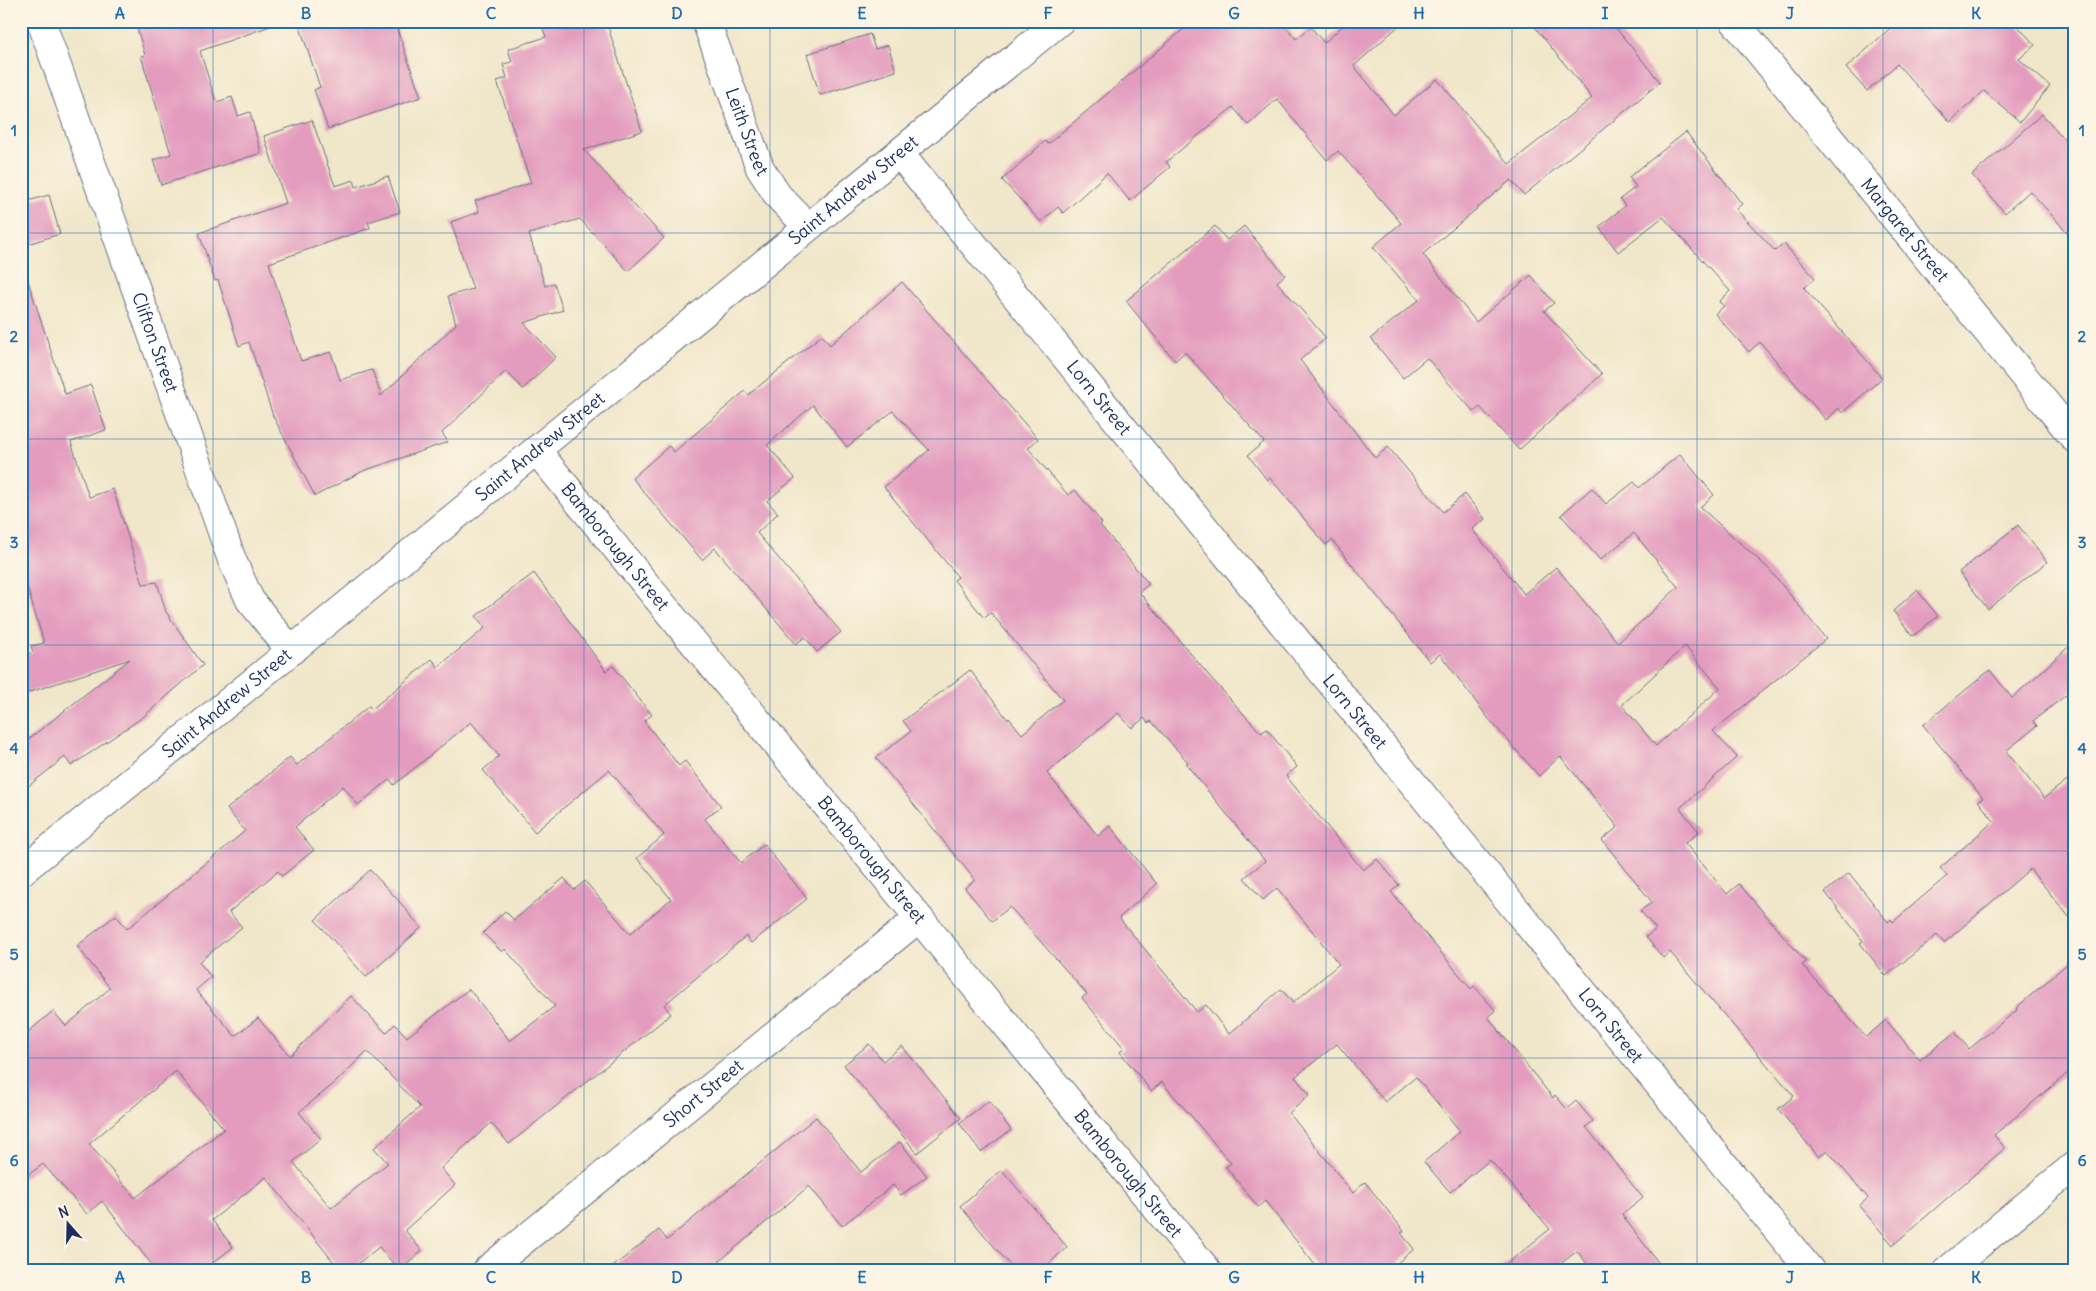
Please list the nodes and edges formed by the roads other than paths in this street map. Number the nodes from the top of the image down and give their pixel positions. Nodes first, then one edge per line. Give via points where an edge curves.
1 (41, 21) edge
2 (706, 21) edge
3 (1060, 21) edge
4 (1734, 21) edge
5 (899, 153) junction
6 (808, 227) junction
7 (2075, 439) edge
8 (536, 450) junction
9 (291, 651) junction
10 (21, 872) edge
11 (919, 918) junction
12 (2075, 1165) edge
13 (486, 1270) edge
14 (1207, 1270) edge
15 (1810, 1270) edge
16 (1948, 1270) edge

1 - 9 street, Clifton Street via 232,560 250,600
2 - 6 street, Leith Street via 760,168 778,196
3 - 5 street, Saint Andrew Street
4 - 7 street, Margaret Street
5 - 6 street, Saint Andrew Street
5 - 15 street, Lorn Street
6 - 8 street, Saint Andrew Street
8 - 9 street, Saint Andrew Street
8 - 11 street, Bamborough Street
9 - 10 street, Saint Andrew Street
11 - 13 street, Short Street
11 - 14 street, Bamborough Street
12 - 16 street

